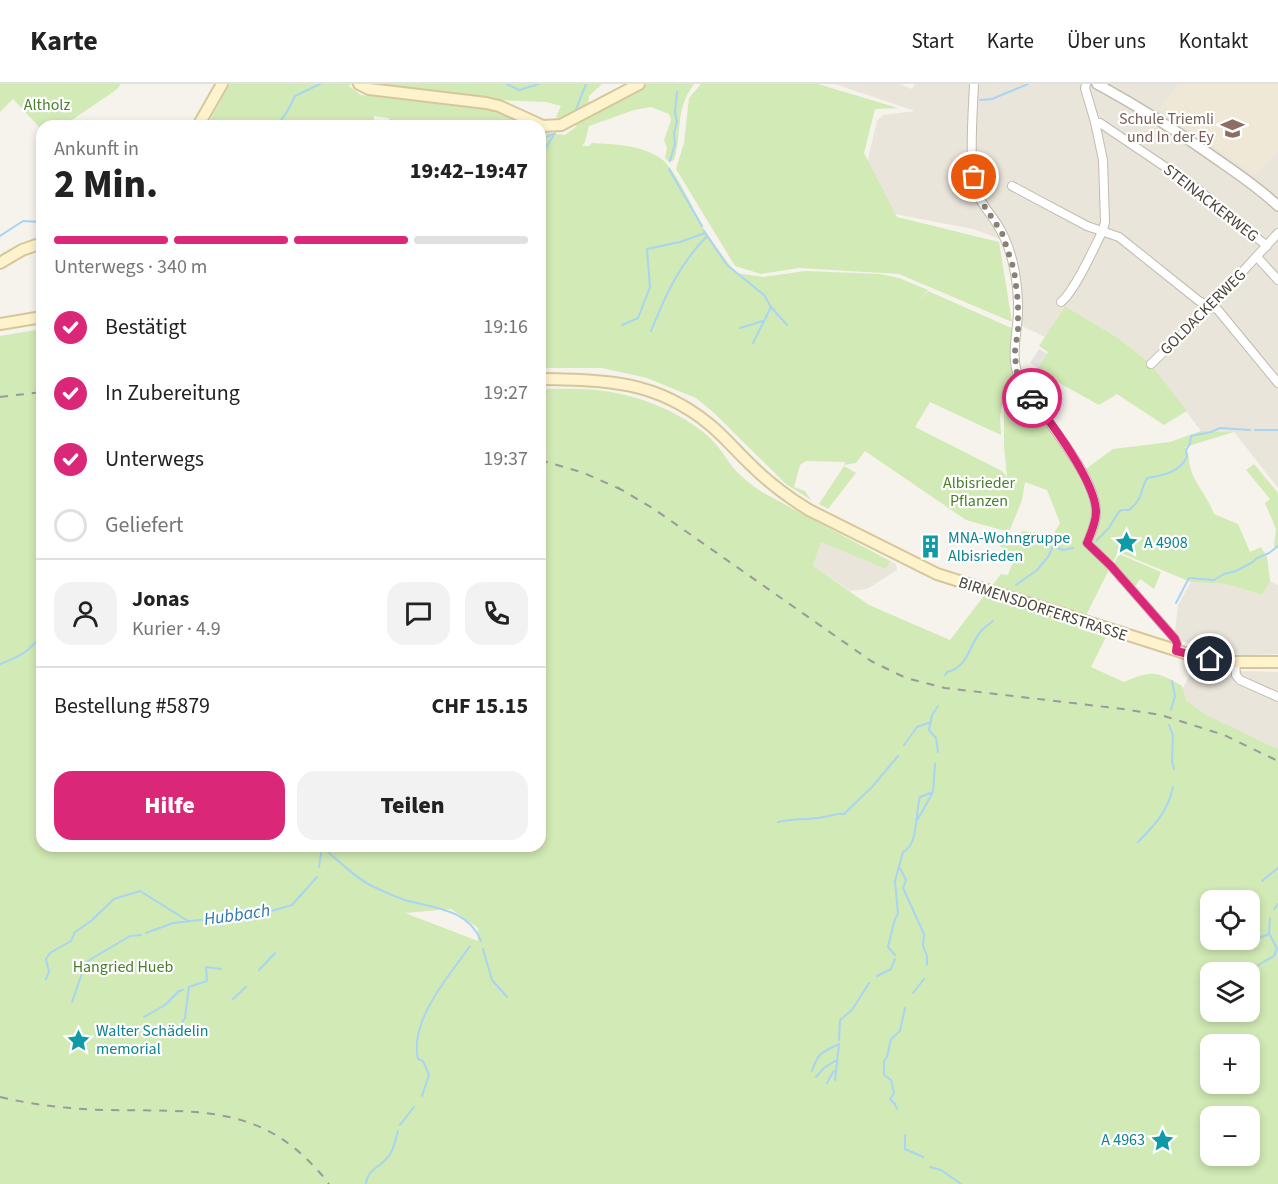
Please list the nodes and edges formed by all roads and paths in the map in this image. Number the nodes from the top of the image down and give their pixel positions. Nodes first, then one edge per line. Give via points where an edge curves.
1 (222, 84) edge
2 (359, 84) edge
3 (639, 84) edge
4 (974, 84) edge
5 (1086, 84) edge
6 (1097, 84) edge
7 (201, 120) edge
8 (529, 120) edge
9 (1095, 122) junction
10 (546, 126) edge
11 (1012, 186) dead end
12 (1278, 206) edge
13 (1104, 230) junction
14 (1278, 233) edge
15 (36, 245) edge
16 (1267, 246) junction
17 (1257, 257) junction
18 (0, 263) edge
19 (1278, 280) edge
20 (1060, 302) dead end
21 (1211, 306) junction
22 (36, 318) edge
23 (0, 324) edge
24 (1151, 364) dead end
25 (546, 379) edge
26 (1278, 383) edge
27 (1176, 651) junction
28 (1235, 662) junction
29 (1278, 662) edge
30 (1278, 697) edge

1 - 7 main road
2 - 8 main road via 369,89 486,103
3 - 10 main road via 561,125
4 - 27 street via 975,186 1002,233 1014,270 1018,375 1079,466 1089,488 1096,512 1087,543 1175,639
5 - 9 street
6 - 12 street via 1182,135 1254,184
9 - 13 street via 1103,160
9 - 16 street, STEINACKERWEG via 1195,187
11 - 13 street via 1087,226
13 - 20 street
13 - 21 street
14 - 16 street, GOLDACKERWEG
15 - 18 main road
16 - 17 street, GOLDACKERWEG
17 - 19 street
17 - 21 street, GOLDACKERWEG
21 - 24 street, GOLDACKERWEG
21 - 26 street
22 - 23 main road
25 - 27 main road, BIRMENSDORFERSTRASSE via 602,380 658,394 709,424 790,498 922,568
27 - 28 main road, BIRMENSDORFERSTRASSE
28 - 29 main road, BIRMENSDORFERSTRASSE
28 - 30 street via 1240,680

